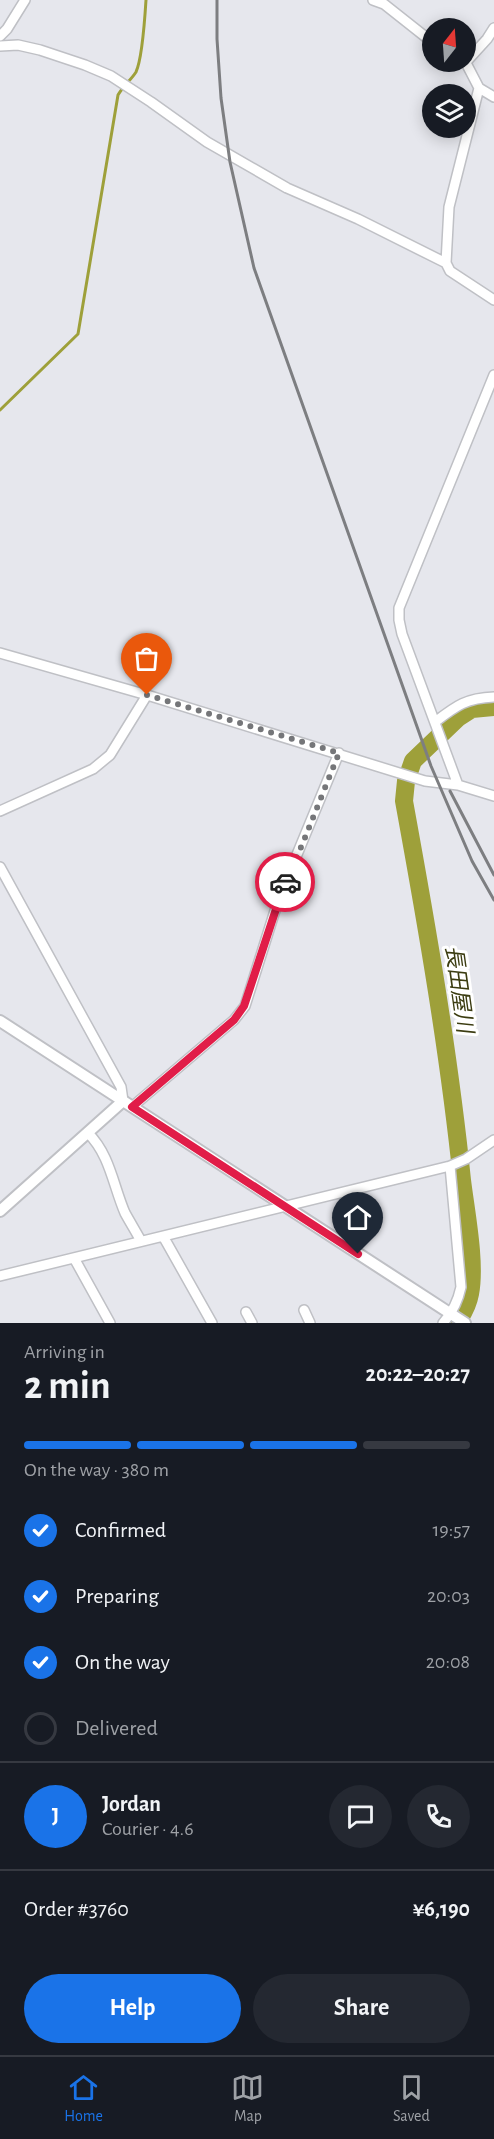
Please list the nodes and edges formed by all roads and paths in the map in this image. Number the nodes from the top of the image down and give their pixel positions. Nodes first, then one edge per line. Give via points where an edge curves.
1 (25, 0) edge
2 (373, 0) edge
3 (385, 2) edge
4 (494, 28) edge
5 (422, 33) edge
6 (0, 36) edge
7 (0, 46) edge
8 (476, 50) edge
9 (470, 72) edge
10 (478, 88) junction
11 (494, 97) edge
12 (446, 263) junction
13 (494, 300) edge
14 (494, 375) edge
15 (0, 653) edge
16 (147, 695) junction
17 (494, 697) edge
18 (436, 725) junction
19 (339, 753) junction
20 (458, 785) junction
21 (494, 796) edge
22 (0, 811) edge
23 (0, 867) edge
24 (0, 1021) edge
25 (128, 1104) junction
26 (88, 1133) junction
27 (494, 1140) edge
28 (452, 1165) junction
29 (284, 1206) junction
30 (0, 1210) edge
31 (164, 1236) junction
32 (141, 1241) junction
33 (74, 1258) junction
34 (0, 1276) edge
35 (304, 1310) dead end
36 (246, 1312) dead end
37 (452, 1315) junction
38 (110, 1323) edge
39 (212, 1323) edge
40 (252, 1323) edge
41 (310, 1323) edge
42 (443, 1323) edge
43 (465, 1323) edge

1 - 6 street
2 - 3 street
3 - 5 street
4 - 8 street
7 - 12 street via 40,50 111,76 207,142 287,188
9 - 10 street
10 - 11 street
10 - 12 street via 448,207
12 - 13 street via 450,271
14 - 18 street via 399,608 402,634
15 - 16 street
16 - 19 street
16 - 22 street via 110,755 93,769
17 - 18 street via 455,706
18 - 20 street
19 - 20 street via 438,784
19 - 25 street via 282,889 244,1006 234,1020
20 - 21 street
23 - 25 street
24 - 25 street
25 - 26 street
25 - 29 street
26 - 30 street
26 - 32 street via 108,1161 125,1213
27 - 28 street
28 - 29 street
28 - 37 street via 461,1271 459,1299
29 - 31 street
29 - 37 street
31 - 32 street
31 - 39 street
32 - 33 street
33 - 34 street
33 - 38 street
35 - 41 street
36 - 40 street
37 - 42 street
37 - 43 street

